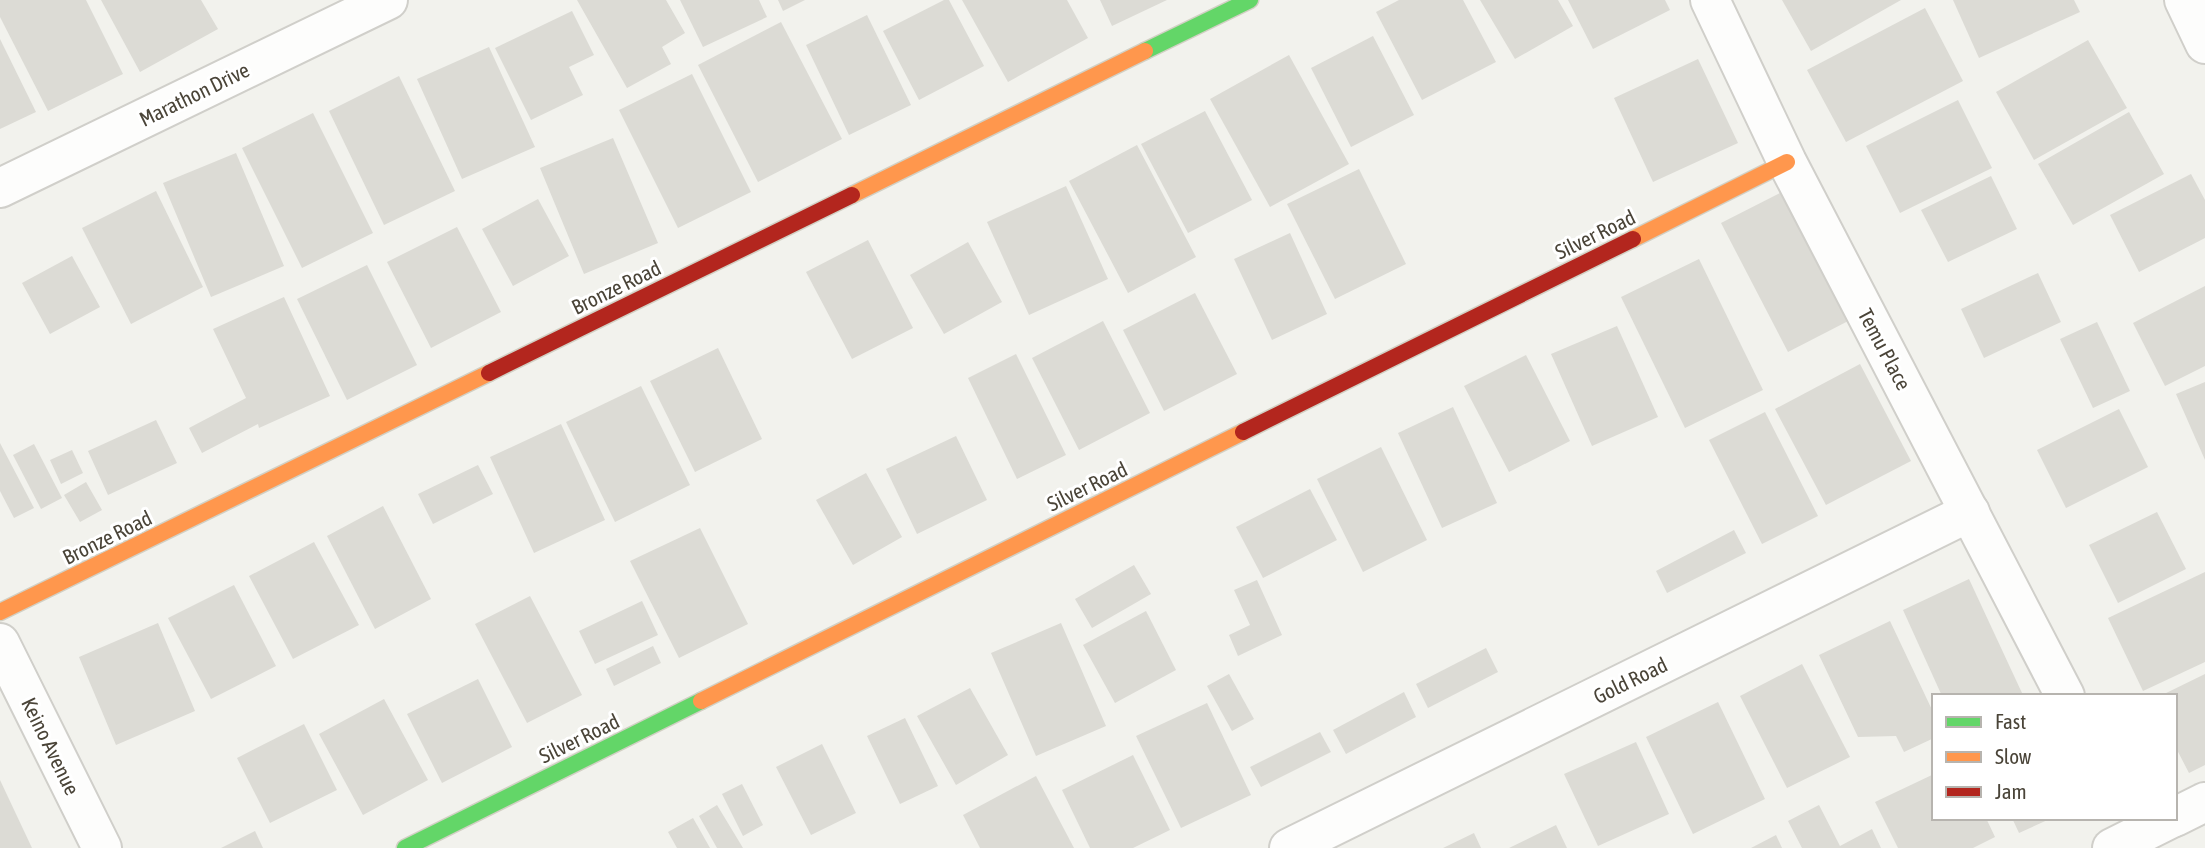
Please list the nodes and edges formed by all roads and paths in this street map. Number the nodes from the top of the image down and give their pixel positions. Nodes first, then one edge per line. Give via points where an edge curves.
1 (388, 0) edge
2 (1250, 0) edge
3 (1710, 0) edge
4 (2184, 0) edge
5 (2205, 44) edge
6 (1787, 162) junction
7 (0, 188) edge
8 (1970, 512) junction
9 (0, 612) edge
10 (0, 643) edge
11 (2064, 694) edge
12 (2205, 802) edge
13 (2177, 816) edge
14 (2168, 820) edge
15 (2126, 834) edge
16 (102, 848) edge
17 (405, 848) edge
18 (1289, 848) edge

1 - 7 street, Marathon Drive
2 - 9 street, Bronze Road
3 - 6 street, Temu Place
4 - 5 street
6 - 8 street, Temu Place
6 - 17 street, Silver Road
8 - 11 street, Temu Place
8 - 18 street, Gold Road
10 - 16 street, Keino Avenue
12 - 13 street
14 - 15 street

